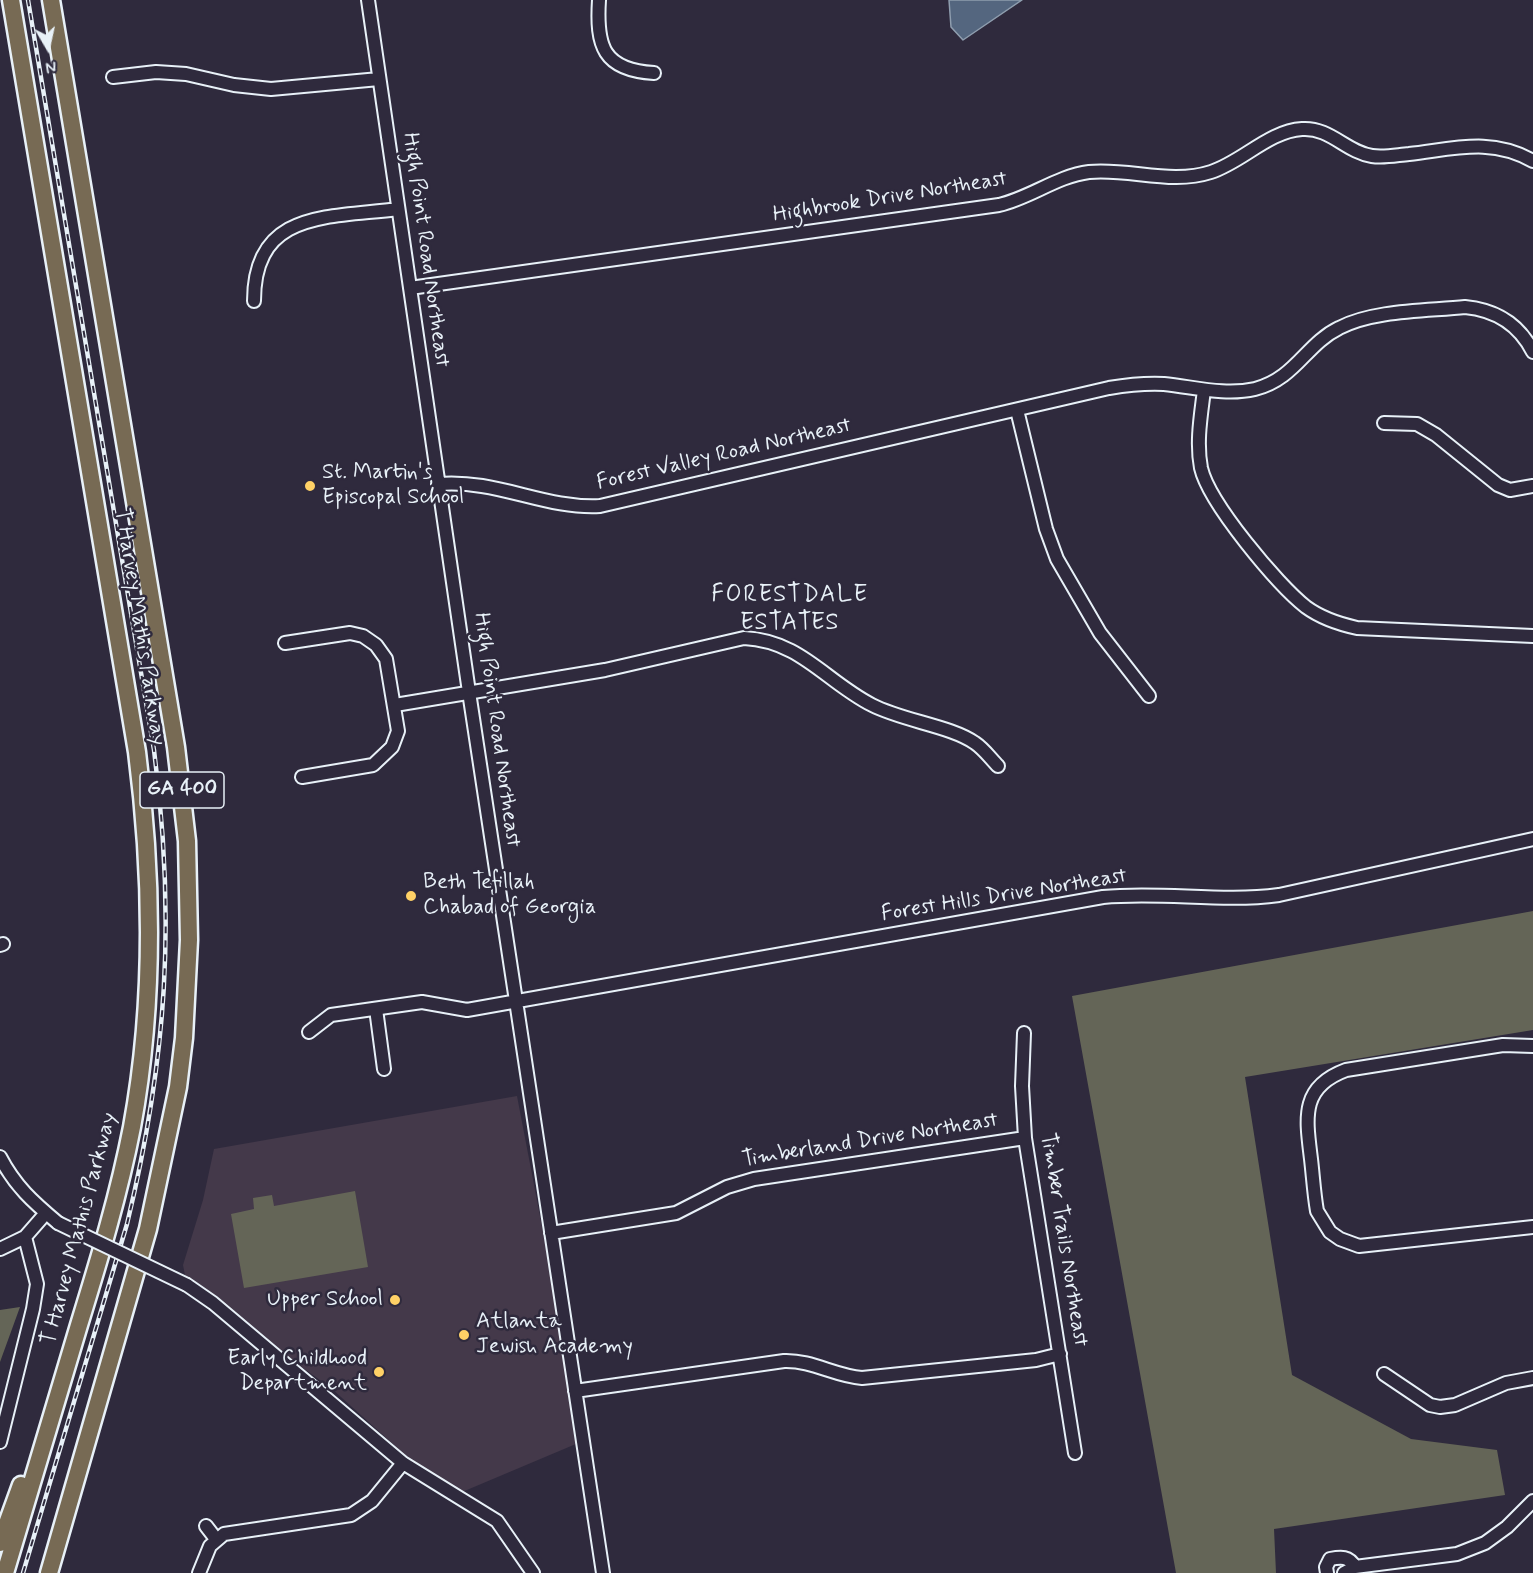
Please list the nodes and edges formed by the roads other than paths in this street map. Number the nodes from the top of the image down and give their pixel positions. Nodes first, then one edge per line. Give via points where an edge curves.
1 (11, 0) edge
2 (51, 0) edge
3 (368, 0) edge
4 (599, 0) edge
5 (654, 73) dead end
6 (113, 77) dead end
7 (379, 79) junction
8 (1533, 161) edge
9 (398, 209) junction
10 (410, 288) junction
11 (254, 301) dead end
12 (1533, 352) edge
13 (1204, 390) junction
14 (1017, 410) junction
15 (1384, 423) dead end
16 (438, 484) junction
17 (1533, 486) edge
18 (1533, 636) edge
19 (285, 643) dead end
20 (469, 692) junction
21 (1149, 696) dead end
22 (395, 705) junction
23 (998, 766) dead end
24 (302, 777) dead end
25 (1533, 839) edge
26 (516, 1002) junction
27 (376, 1009) junction
28 (309, 1032) dead end
29 (1024, 1034) dead end
30 (1533, 1046) edge
31 (384, 1069) dead end
32 (1025, 1138) junction
33 (0, 1157) edge
34 (46, 1213) junction
35 (1533, 1227) edge
36 (551, 1233) junction
37 (25, 1237) junction
38 (0, 1249) edge
39 (84, 1309) junction
40 (1060, 1353) junction
41 (1384, 1374) dead end
42 (1533, 1378) edge
43 (575, 1391) junction
44 (0, 1442) edge
45 (1075, 1453) dead end
46 (403, 1463) junction
47 (1533, 1501) edge
48 (206, 1526) dead end
49 (61, 1535) junction
50 (216, 1539) junction
51 (0, 1543) edge
52 (1349, 1570) edge
53 (5, 1573) edge
54 (49, 1573) edge
55 (60, 1573) edge
56 (199, 1573) edge
57 (534, 1573) edge
58 (603, 1573) edge
59 (1327, 1573) edge

1 - 39 highway, T Harvey Mathis Parkway / GA 400 via 130,705 147,845 150,938 139,1081 119,1185
2 - 49 highway, T Harvey Mathis Parkway / GA 400 via 176,747 187,841 189,910 185,1028 170,1134 148,1229
3 - 7 street, High Point Road Northeast
4 - 5 street via 598,33 608,55 628,70
6 - 7 street via 156,72 183,74 271,89
7 - 9 street, High Point Road Northeast
8 - 10 street, Highbrook Drive Northeast via 1503,148 1484,145 1376,157 1356,151 1325,132 1302,129 1282,134 1226,166 1196,176 1088,172 999,205
9 - 10 street, High Point Road Northeast
9 - 11 street via 301,224 282,232 260,258
10 - 16 street, High Point Road Northeast
12 - 13 street, Forest Valley Road Northeast via 1509,321 1481,308 1366,318 1324,337 1295,368 1272,383 1242,391
13 - 14 street, Forest Valley Road Northeast via 1128,384
13 - 18 street via 1199,448 1208,489 1227,517 1306,607 1329,620 1357,628
14 - 16 street, Forest Valley Road Northeast via 600,506 561,506 488,485
14 - 21 street via 1057,559 1100,633
15 - 17 street via 1417,424 1498,485 1510,490
16 - 20 street, High Point Road Northeast
19 - 22 street via 350,633 363,636 386,658
20 - 22 street
20 - 23 street via 605,670 744,638 759,639 795,650 845,690 879,709 976,743
20 - 26 street, High Point Road Northeast
22 - 24 street via 398,731 384,757 361,769
25 - 26 street, Forest Hills Drive Northeast via 1279,895 1103,897
26 - 27 street, Forest Hills Drive Northeast via 467,1010 422,1002
26 - 36 street, High Point Road Northeast
27 - 28 street, Forest Hills Drive Northeast via 331,1015
27 - 31 street
29 - 32 street, Timber Trails Northeast
30 - 35 street via 1503,1045 1346,1070 1322,1082 1314,1092 1306,1124 1317,1211 1322,1222 1340,1239 1367,1246
32 - 36 street, Timberland Drive Northeast via 754,1179 727,1187 676,1212
32 - 40 street, Timber Trails Northeast
33 - 34 street via 16,1185
34 - 37 street
34 - 46 street, bridge via 58,1223 187,1285
36 - 43 street, High Point Road Northeast
37 - 38 street
37 - 44 street via 37,1284
39 - 51 highway
39 - 53 highway, T Harvey Mathis Parkway / GA 400
40 - 43 street via 1036,1360 862,1378 804,1362 784,1361
40 - 45 street, Timber Trails Northeast
41 - 42 street via 1422,1400 1440,1407 1455,1405 1506,1383
43 - 58 street, High Point Road Northeast
46 - 50 street via 372,1501 351,1515 232,1532
46 - 57 street via 497,1521
47 - 52 street via 1507,1527 1468,1551
48 - 50 street
49 - 54 highway, T Harvey Mathis Parkway / GA 400
49 - 55 highway
50 - 56 street
52 - 59 street via 1348,1558 1340,1557 1330,1559

